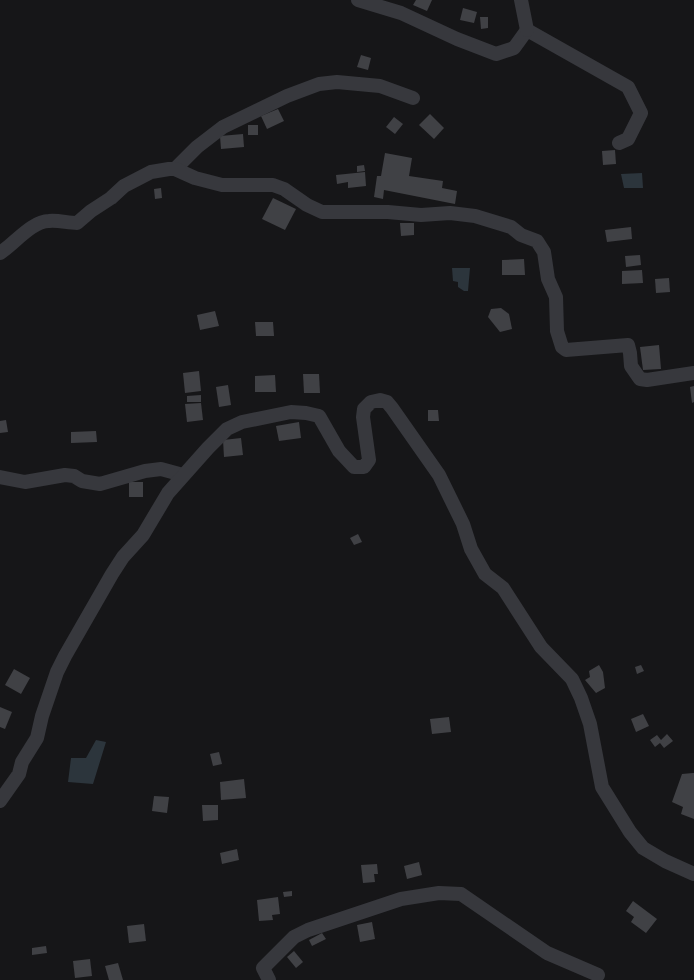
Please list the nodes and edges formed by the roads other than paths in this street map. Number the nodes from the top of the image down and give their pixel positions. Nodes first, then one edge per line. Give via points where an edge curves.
1 (358, 0) edge
2 (521, 0) edge
3 (527, 30) junction
4 (413, 98) dead end
5 (619, 143) dead end
6 (175, 169) junction
7 (0, 253) edge
8 (694, 373) edge
9 (183, 476) junction
10 (0, 477) edge
11 (0, 801) edge
12 (694, 874) edge
13 (598, 975) dead end
14 (269, 980) edge

1 - 3 street via 402,13 496,54 514,48
2 - 3 street
3 - 5 street via 628,87 641,113 628,139
4 - 6 street via 380,86 337,82 319,84 224,127
6 - 7 street via 151,172 124,186 77,223 48,220 28,230
6 - 8 street via 222,185 273,185 322,212 450,213 475,216 511,227 537,241 544,252 548,279 556,297 557,330 566,350 628,345 631,366 640,379
9 - 10 street via 161,469 100,484 65,475 25,482
9 - 11 street via 98,596 57,672 37,738 22,762 19,774
9 - 12 street via 227,429 242,422 291,412 319,416 339,451 354,467 364,467 369,460 364,409 371,402 387,402 439,475 485,574 503,588 541,647 572,679 590,724 602,787 630,832 643,848
13 - 14 street via 547,953 461,894 439,894 401,899 294,937 263,968

